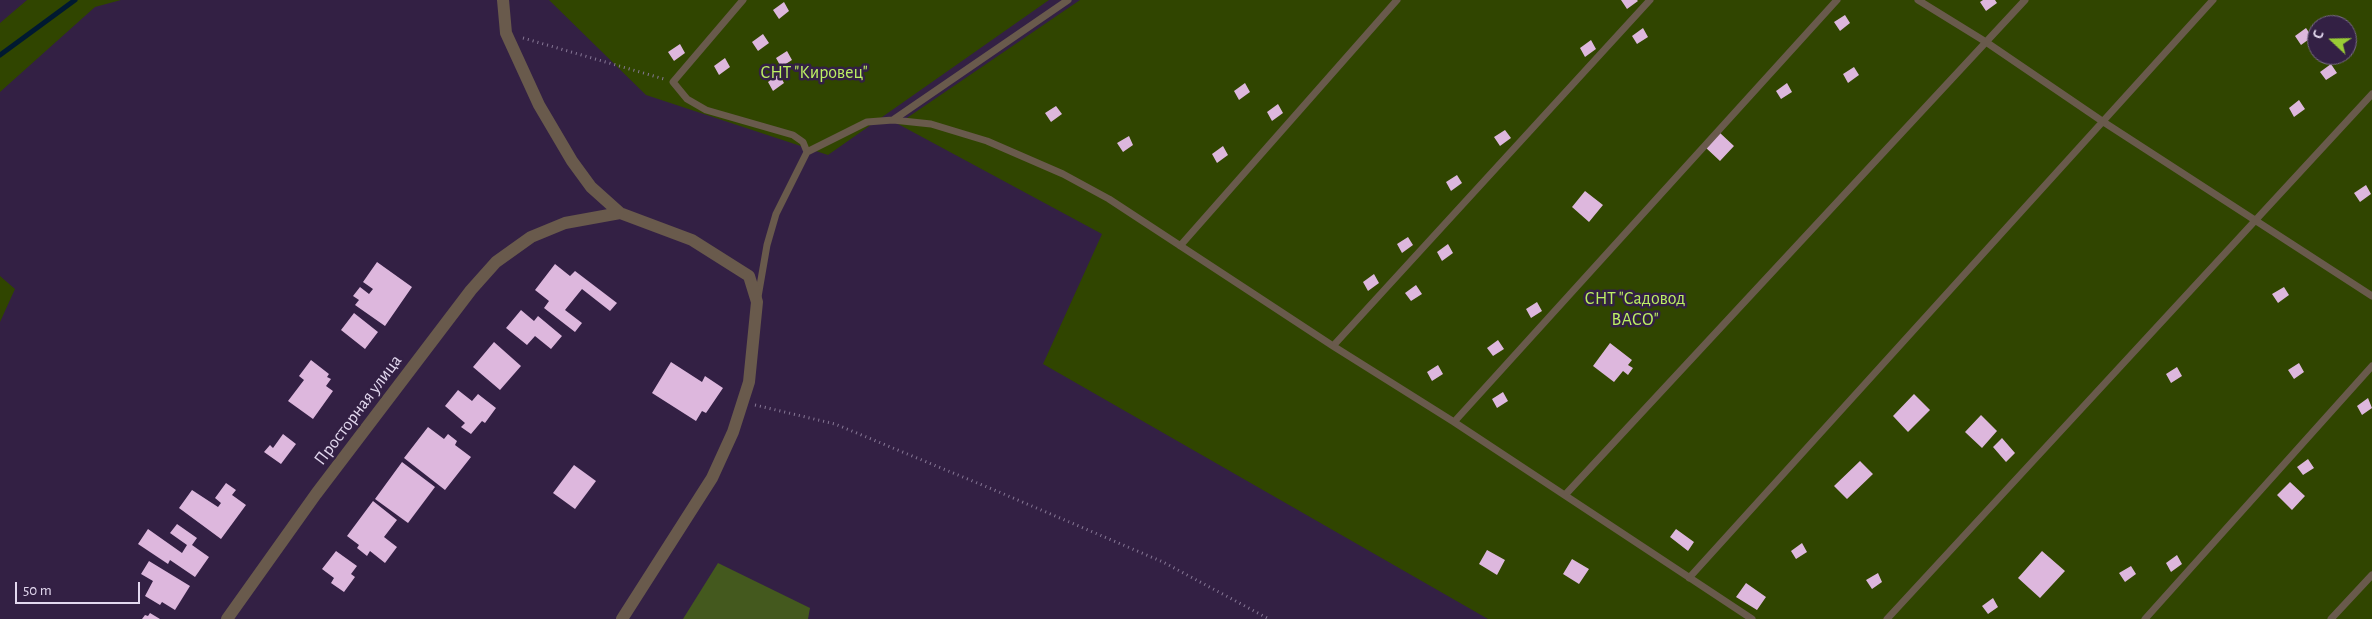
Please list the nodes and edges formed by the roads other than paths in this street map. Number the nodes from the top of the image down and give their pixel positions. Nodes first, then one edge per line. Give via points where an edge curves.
1 (503, 0) edge
2 (744, 0) edge
3 (1068, 0) edge
4 (1397, 0) edge
5 (1650, 0) edge
6 (1837, 0) edge
7 (1918, 0) edge
8 (2026, 0) edge
9 (2213, 0) edge
10 (1986, 42) junction
11 (2372, 94) edge
12 (893, 120) junction
13 (2102, 121) junction
14 (807, 152) junction
15 (620, 213) junction
16 (2256, 220) junction
17 (1180, 246) junction
18 (2372, 296) edge
19 (757, 302) junction
20 (1333, 346) junction
21 (2372, 366) edge
22 (1454, 422) junction
23 (1565, 495) junction
24 (2372, 575) edge
25 (1689, 578) junction
26 (227, 619) edge
27 (622, 619) edge
28 (1752, 619) edge
29 (1887, 619) edge
30 (2145, 619) edge
31 (2331, 619) edge

1 - 15 street via 506,33 539,105 591,187
2 - 14 lane via 673,82 687,99 706,110 793,135 803,142
3 - 12 lane
4 - 17 lane
5 - 20 lane
6 - 22 lane
7 - 10 lane
8 - 10 lane
9 - 13 lane
10 - 13 lane
10 - 23 lane
11 - 16 lane
12 - 14 lane via 867,122
12 - 17 lane via 931,124 1004,148 1109,199
13 - 16 lane
13 - 25 lane
14 - 19 lane via 776,214
15 - 19 street via 692,240 750,276
15 - 26 street, Просторная улица via 565,222 531,237 496,262 471,290 316,494
16 - 18 lane
16 - 29 lane
17 - 20 lane
19 - 27 street via 749,382 733,432 712,478
20 - 22 lane
21 - 30 lane
22 - 23 lane
23 - 25 lane
24 - 31 lane
25 - 28 lane

